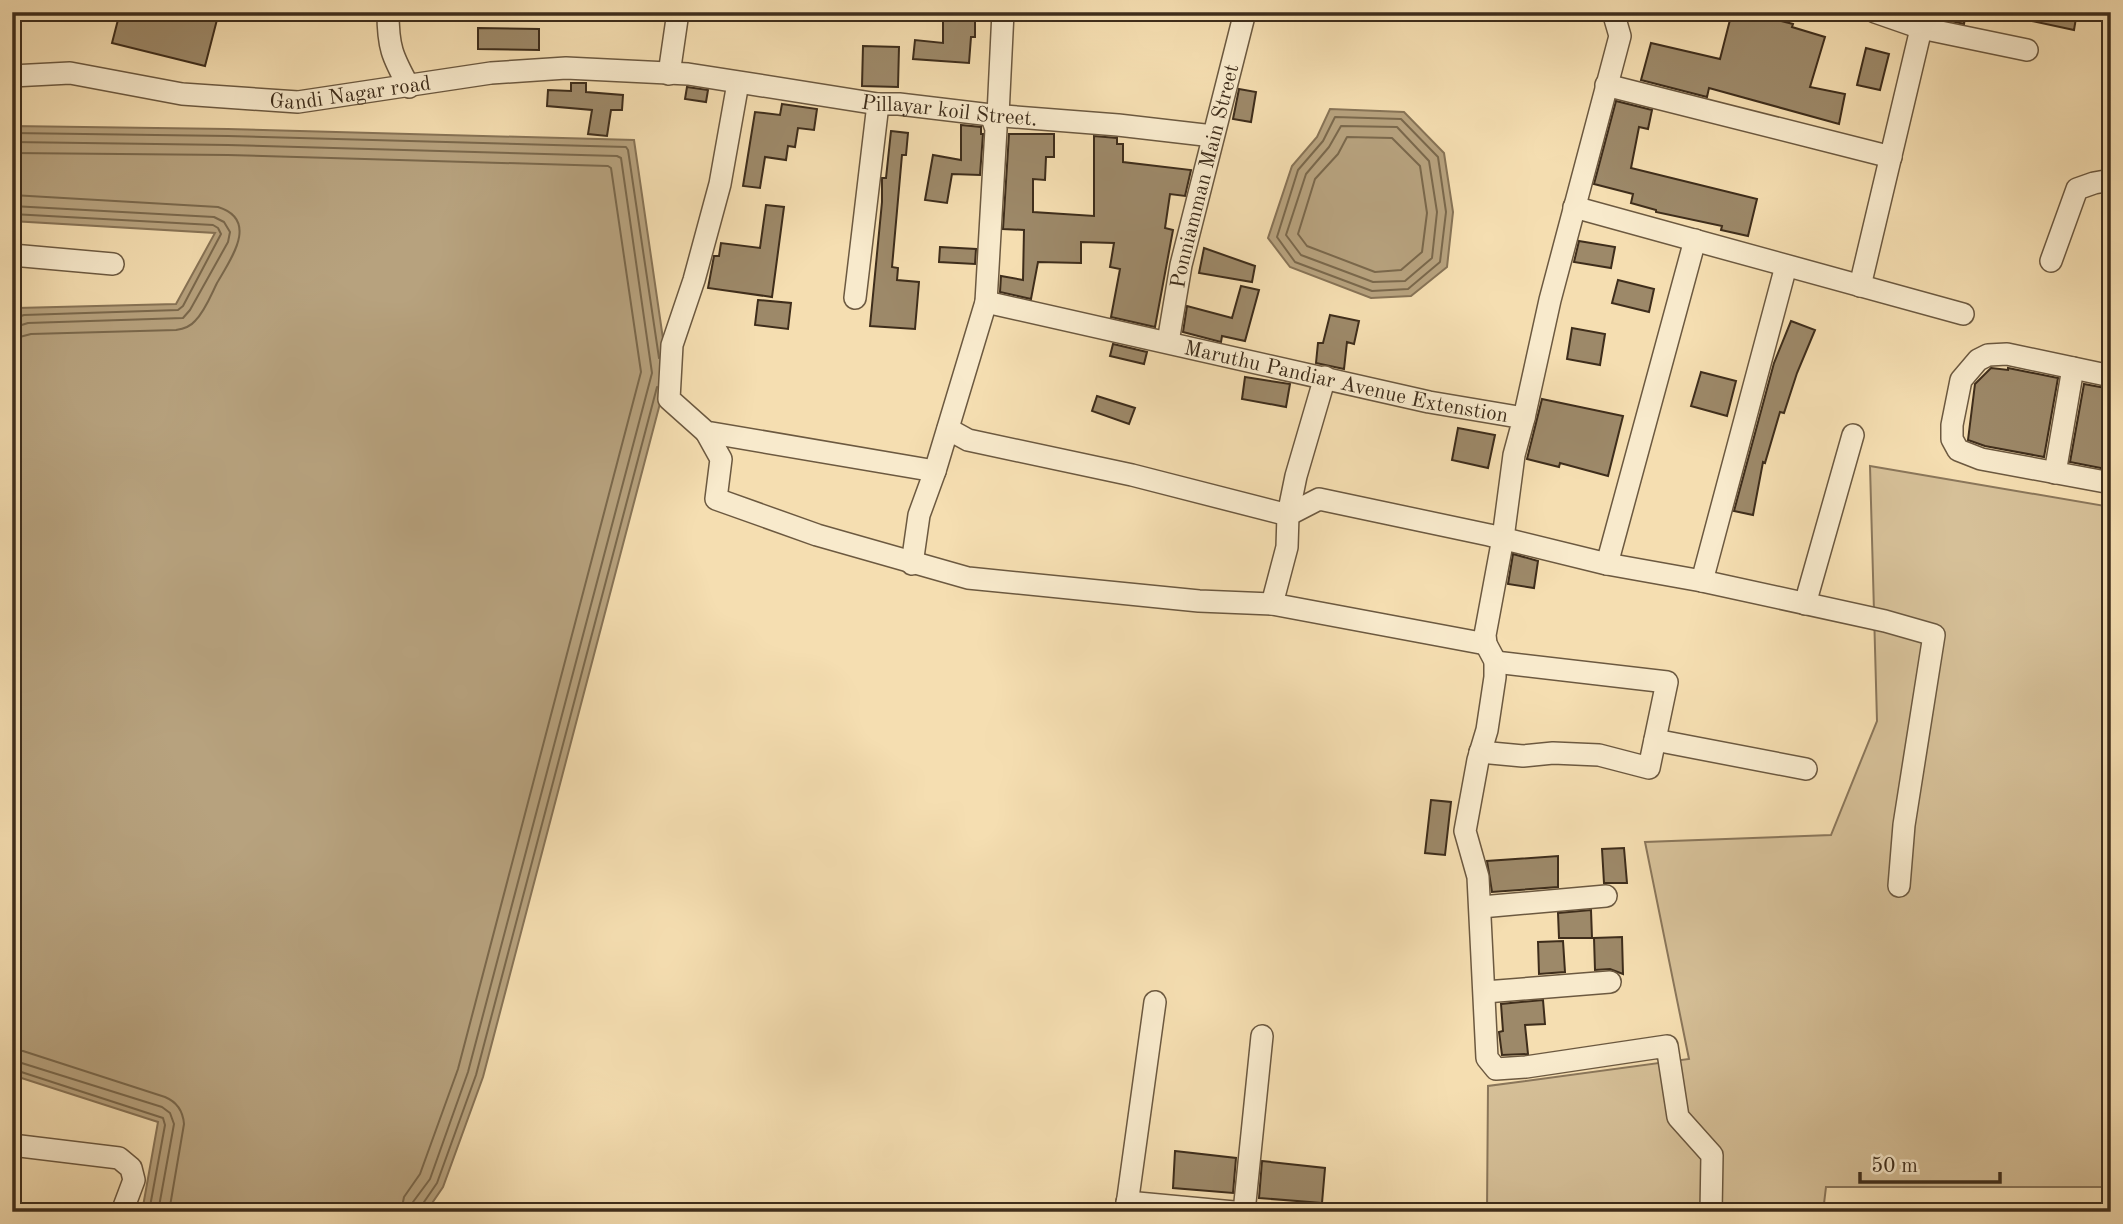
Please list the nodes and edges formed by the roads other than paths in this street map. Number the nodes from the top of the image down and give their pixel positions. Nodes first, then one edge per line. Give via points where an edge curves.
1 (388, 12) edge
2 (678, 12) edge
3 (1003, 12) edge
4 (1245, 12) edge
5 (1613, 12) edge
6 (1875, 12) edge
7 (1923, 20) edge
8 (2028, 50) dead end
9 (679, 74) junction
10 (12, 76) edge
11 (738, 83) junction
12 (1606, 85) junction
13 (409, 86) junction
14 (878, 104) junction
15 (994, 115) junction
16 (1213, 136) junction
17 (1891, 157) junction
18 (2111, 180) edge
19 (1574, 207) junction
20 (1695, 240) junction
21 (12, 255) edge
22 (2051, 261) dead end
23 (113, 264) dead end
24 (1786, 265) junction
25 (1860, 286) junction
26 (855, 298) dead end
27 (986, 302) junction
28 (1963, 314) dead end
29 (1168, 342) junction
30 (2073, 368) junction
31 (2111, 376) edge
32 (1325, 377) junction
33 (1524, 418) junction
34 (948, 429) junction
35 (706, 432) junction
36 (1853, 435) dead end
37 (935, 471) junction
38 (2055, 473) junction
39 (2111, 484) edge
40 (1288, 514) junction
41 (1503, 538) junction
42 (912, 564) junction
43 (1607, 564) junction
44 (1702, 580) junction
45 (1272, 604) junction
46 (1805, 604) junction
47 (1491, 653) junction
48 (1655, 740) junction
49 (1480, 752) junction
50 (1806, 769) dead end
51 (1899, 886) dead end
52 (1606, 896) dead end
53 (1481, 907) junction
54 (1610, 982) dead end
55 (1485, 992) junction
56 (1155, 1002) dead end
57 (1262, 1036) dead end
58 (12, 1145) edge
59 (1126, 1207) edge
60 (122, 1212) edge
61 (1234, 1212) edge
62 (1244, 1212) edge
63 (1711, 1212) edge

1 - 13 street via 392,57
2 - 9 street
3 - 15 street
4 - 16 street, Ponniamman Main Street
5 - 12 street via 1620,36
6 - 7 street
7 - 8 street
7 - 17 street
9 - 11 street, Pillayar koil Street.
9 - 13 street, Gandi Nagar road via 566,68 491,73
10 - 13 street, Gandi Nagar road via 70,73 183,94 298,102
11 - 14 street, Pillayar koil Street.
11 - 35 street via 720,184 672,345 668,399
12 - 17 street
12 - 19 street
14 - 15 street, Pillayar koil Street.
14 - 26 street
15 - 16 street, Pillayar koil Street.
15 - 27 street
16 - 29 street, Ponniamman Main Street via 1181,265
17 - 25 street
18 - 22 street via 2077,189
19 - 20 street
19 - 33 street
20 - 24 street
20 - 43 street
21 - 23 street
24 - 25 street
24 - 44 street
25 - 28 street
27 - 29 street, Maruthu Pandiar Avenue Extenstion
27 - 34 street
29 - 32 street, Maruthu Pandiar Avenue Extenstion
30 - 31 street
30 - 38 street
30 - 38 street via 2007,354 1988,355 1961,380 1952,425 1958,450
32 - 33 street, Maruthu Pandiar Avenue Extenstion
32 - 40 street
33 - 41 street, Maruthu Pandiar Avenue Extenstion
34 - 37 street
34 - 40 street via 968,440
35 - 37 street
35 - 42 street via 721,459 716,499
36 - 46 street
37 - 42 street via 919,514
38 - 39 street
40 - 41 street via 1319,499
40 - 45 street via 1287,547
41 - 43 street
41 - 47 street, Maruthu Pandiar Avenue Extenstion via 1485,635
42 - 45 street via 968,578
43 - 44 street
44 - 46 street
45 - 47 street
46 - 51 street via 1934,635 1903,825
47 - 48 street via 1667,682
47 - 49 street, Maruthu Pandiar Avenue Extenstion via 1495,677
48 - 49 street via 1649,768 1599,755 1524,757
48 - 50 street
49 - 53 street, Maruthu Pandiar Avenue Extenstion via 1465,831
52 - 53 street
53 - 55 street, Maruthu Pandiar Avenue Extenstion
54 - 55 street
55 - 63 street, Maruthu Pandiar Avenue Extenstion via 1487,1058 1496,1069 1667,1046 1678,1117 1712,1155
56 - 59 street
57 - 62 street
58 - 60 street via 119,1158 131,1167 134,1180
59 - 61 street

